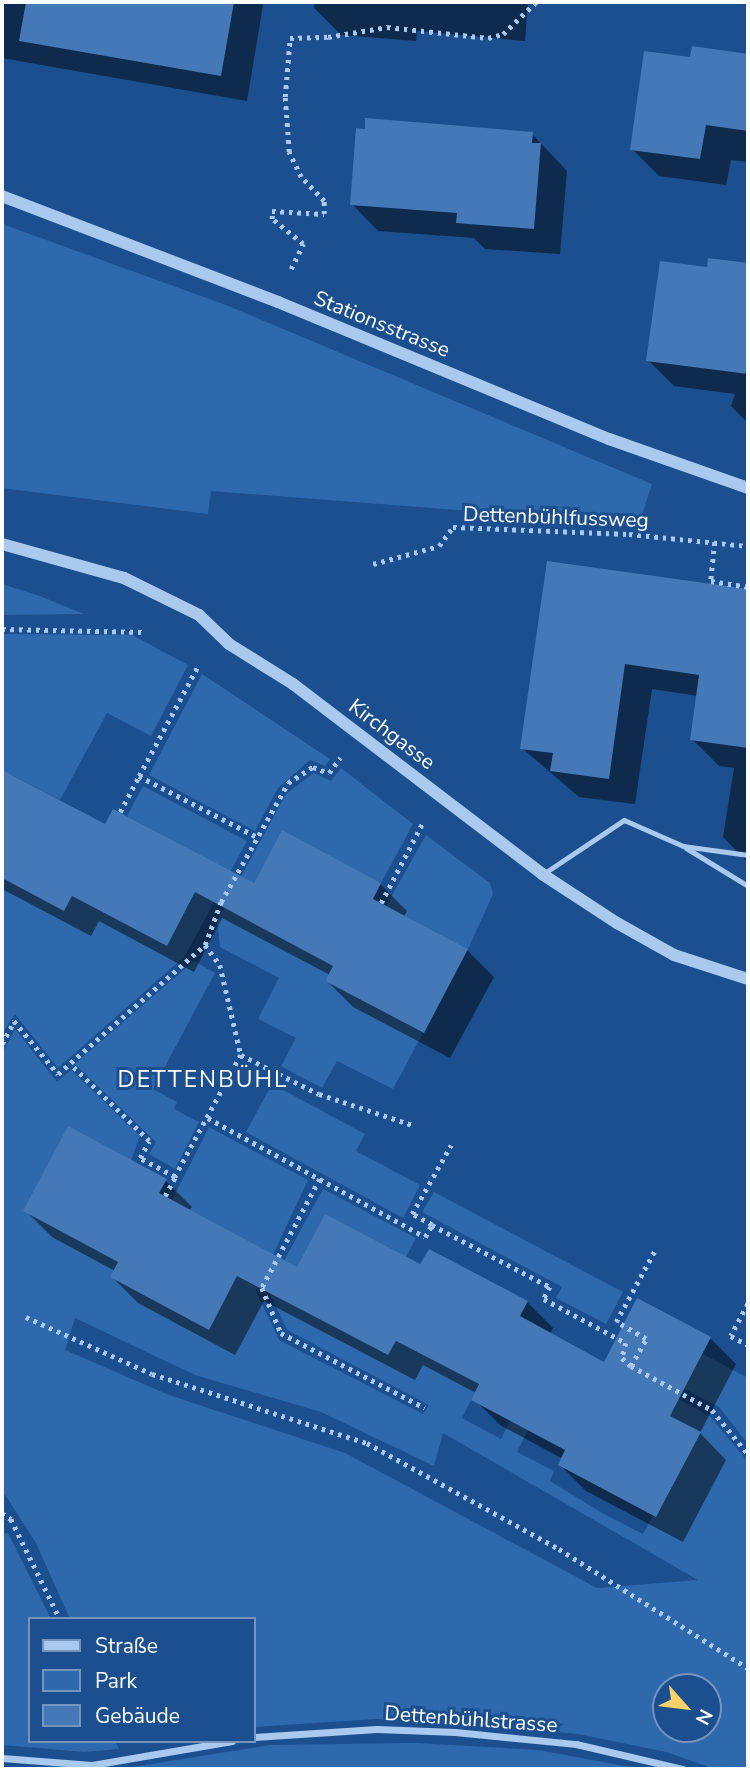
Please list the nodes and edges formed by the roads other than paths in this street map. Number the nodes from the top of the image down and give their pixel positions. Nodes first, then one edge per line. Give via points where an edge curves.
1 (2, 196) edge
2 (748, 488) edge
3 (2, 544) edge
4 (683, 846) junction
5 (748, 855) edge
6 (542, 874) junction
7 (748, 886) edge
8 (748, 979) edge
9 (256, 1737) edge
10 (220, 1743) edge
11 (2, 1758) edge
12 (683, 1769) edge

1 - 2 street, Stationsstrasse via 278,302 609,439
3 - 6 street, Kirchgasse via 124,578 199,615 229,644 370,740
4 - 5 lane
4 - 6 lane via 624,820
4 - 7 lane
6 - 8 street, Kirchgasse via 674,955
9 - 12 street, Dettenbühlstrasse via 377,1729 456,1732 576,1744
10 - 11 street via 92,1765

